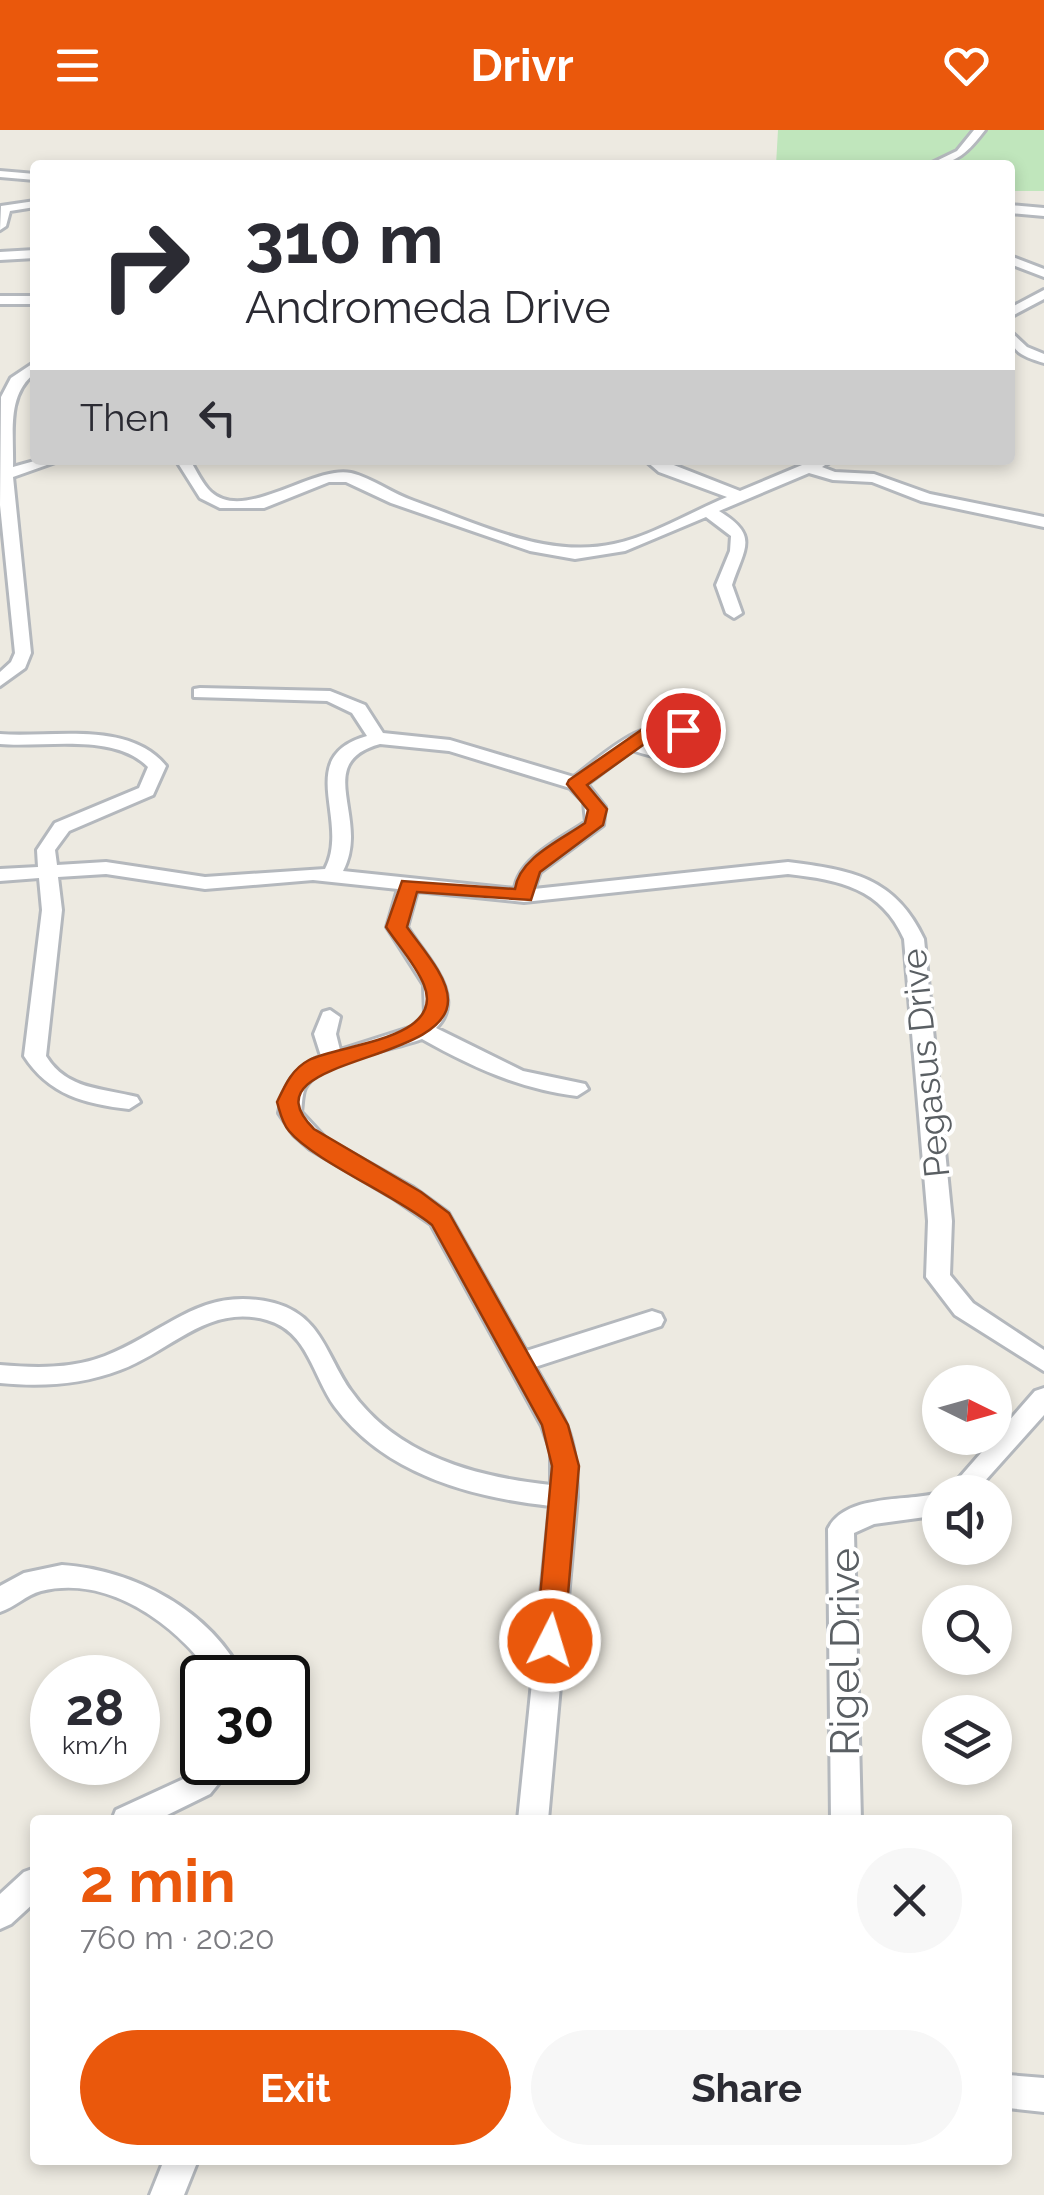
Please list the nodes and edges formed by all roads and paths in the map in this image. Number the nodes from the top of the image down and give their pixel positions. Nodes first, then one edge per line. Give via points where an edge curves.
1 (980, 130) edge
2 (946, 160) edge
3 (5, 174) edge
4 (30, 180) edge
5 (30, 205) edge
6 (1015, 209) edge
7 (1044, 212) edge
8 (0, 226) edge
9 (30, 254) edge
10 (0, 256) edge
11 (1015, 262) edge
12 (1044, 273) edge
13 (1044, 294) edge
14 (0, 300) edge
15 (30, 300) edge
16 (1015, 310) edge
17 (1015, 341) edge
18 (1044, 359) edge
19 (30, 371) edge
20 (41, 465) edge
21 (187, 465) edge
22 (658, 465) edge
23 (816, 465) edge
24 (810, 468) junction
25 (4, 479) edge
26 (742, 497) junction
27 (708, 511) junction
28 (1044, 522) edge
29 (734, 613) dead end
30 (0, 681) edge
31 (200, 693) dead end
32 (377, 738) junction
33 (0, 739) edge
34 (632, 744) dead end
35 (576, 784) junction
36 (49, 874) junction
37 (0, 875) edge
38 (332, 875) junction
39 (409, 885) junction
40 (524, 896) junction
41 (330, 1017) dead end
42 (422, 1030) junction
43 (332, 1058) junction
44 (577, 1090) dead end
45 (129, 1102) dead end
46 (652, 1320) dead end
47 (520, 1362) junction
48 (1044, 1362) edge
49 (0, 1374) edge
50 (1044, 1398) edge
51 (975, 1475) edge
52 (564, 1497) junction
53 (922, 1509) edge
54 (0, 1601) edge
55 (210, 1655) edge
56 (200, 1785) edge
57 (137, 1815) edge
58 (533, 1815) edge
59 (846, 1815) edge
60 (30, 1887) edge
61 (0, 1914) edge
62 (1012, 2092) edge
63 (1044, 2095) edge
64 (179, 2165) edge
65 (168, 2195) edge

1 - 2 street via 961,154
3 - 4 street
5 - 8 street via 4,208
6 - 7 street
9 - 10 street
11 - 12 street
13 - 16 street
14 - 15 street
17 - 18 street
19 - 25 street via 9,392
20 - 25 street
21 - 27 street via 205,496 220,503 264,503 327,478 348,477 410,505 562,554 620,548
22 - 26 street
23 - 24 street
24 - 26 street
24 - 28 street
25 - 30 street via 23,654
26 - 27 street
27 - 29 street via 741,538 724,586
31 - 32 street via 330,696 359,709
32 - 35 street via 428,740
32 - 38 street via 354,746 337,766 344,846
33 - 36 street via 120,744 141,750 156,766 153,783 137,798 54,833 46,850
34 - 35 street
35 - 40 street via 597,809 594,825 533,868
36 - 37 street, Pegasus Drive
36 - 38 street, Pegasus Drive via 106,868 205,883
36 - 45 street via 51,928 36,1056 62,1086
38 - 39 street, Pegasus Drive
39 - 40 street, Pegasus Drive
39 - 42 street via 396,927 438,994 436,1011
40 - 48 street, Pegasus Drive via 788,868 849,878 892,902 908,922 916,957 940,1220 938,1277 964,1309
41 - 43 street via 325,1034
42 - 43 street
42 - 44 street via 504,1075
43 - 47 street via 305,1072 291,1091 295,1124 440,1219
46 - 47 street
47 - 52 street via 561,1438
49 - 52 street via 34,1377 106,1366 184,1320 220,1308 275,1313 306,1331 343,1398 406,1456 488,1488
50 - 51 street
52 - 58 street
53 - 59 street, Rigel Drive via 860,1515 841,1529
54 - 55 street via 37,1580 132,1590 182,1623
56 - 57 street
60 - 61 street
62 - 63 street
64 - 65 street

